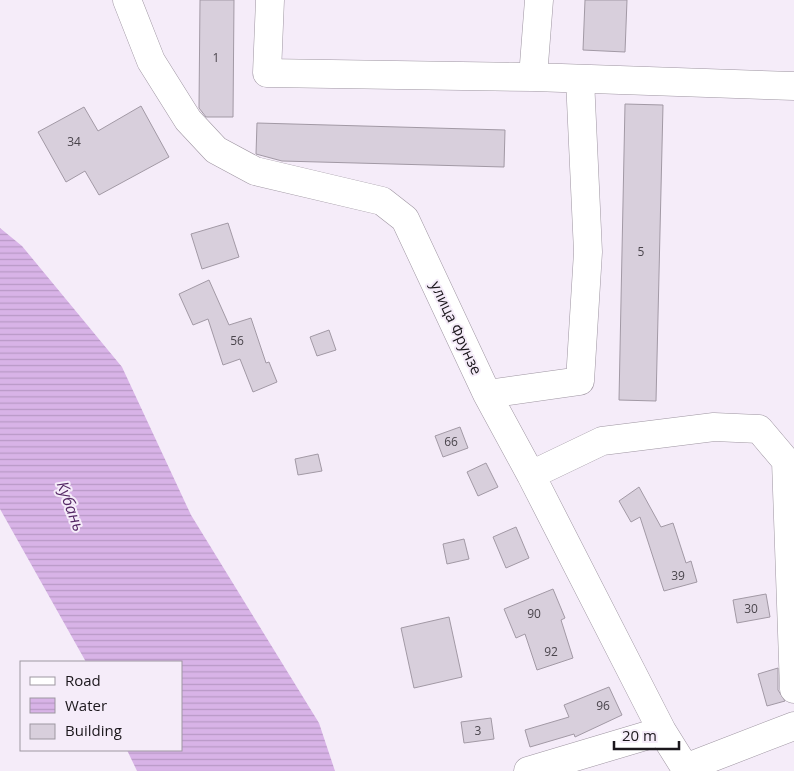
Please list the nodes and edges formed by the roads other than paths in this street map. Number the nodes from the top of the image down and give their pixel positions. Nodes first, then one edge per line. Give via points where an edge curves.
1 (127, 0) edge
2 (270, 0) edge
3 (539, 0) edge
4 (533, 77) junction
5 (580, 79) junction
6 (794, 86) edge
7 (487, 394) junction
8 (531, 475) junction
9 (794, 689) edge
10 (794, 726) edge
11 (662, 731) junction
12 (686, 770) edge
13 (528, 771) edge

1 - 7 street, улица Фрунзе via 151,61 188,120 216,150 255,171 382,201 405,219
2 - 4 street via 267,73
3 - 4 street
4 - 5 street
5 - 6 street
5 - 7 street via 588,252 580,381
7 - 8 street, улица Фрунзе
8 - 9 street via 602,441 714,427 759,429 786,460
8 - 11 street, улица Фрунзе
10 - 12 street
11 - 12 street, улица Фрунзе
11 - 13 street

